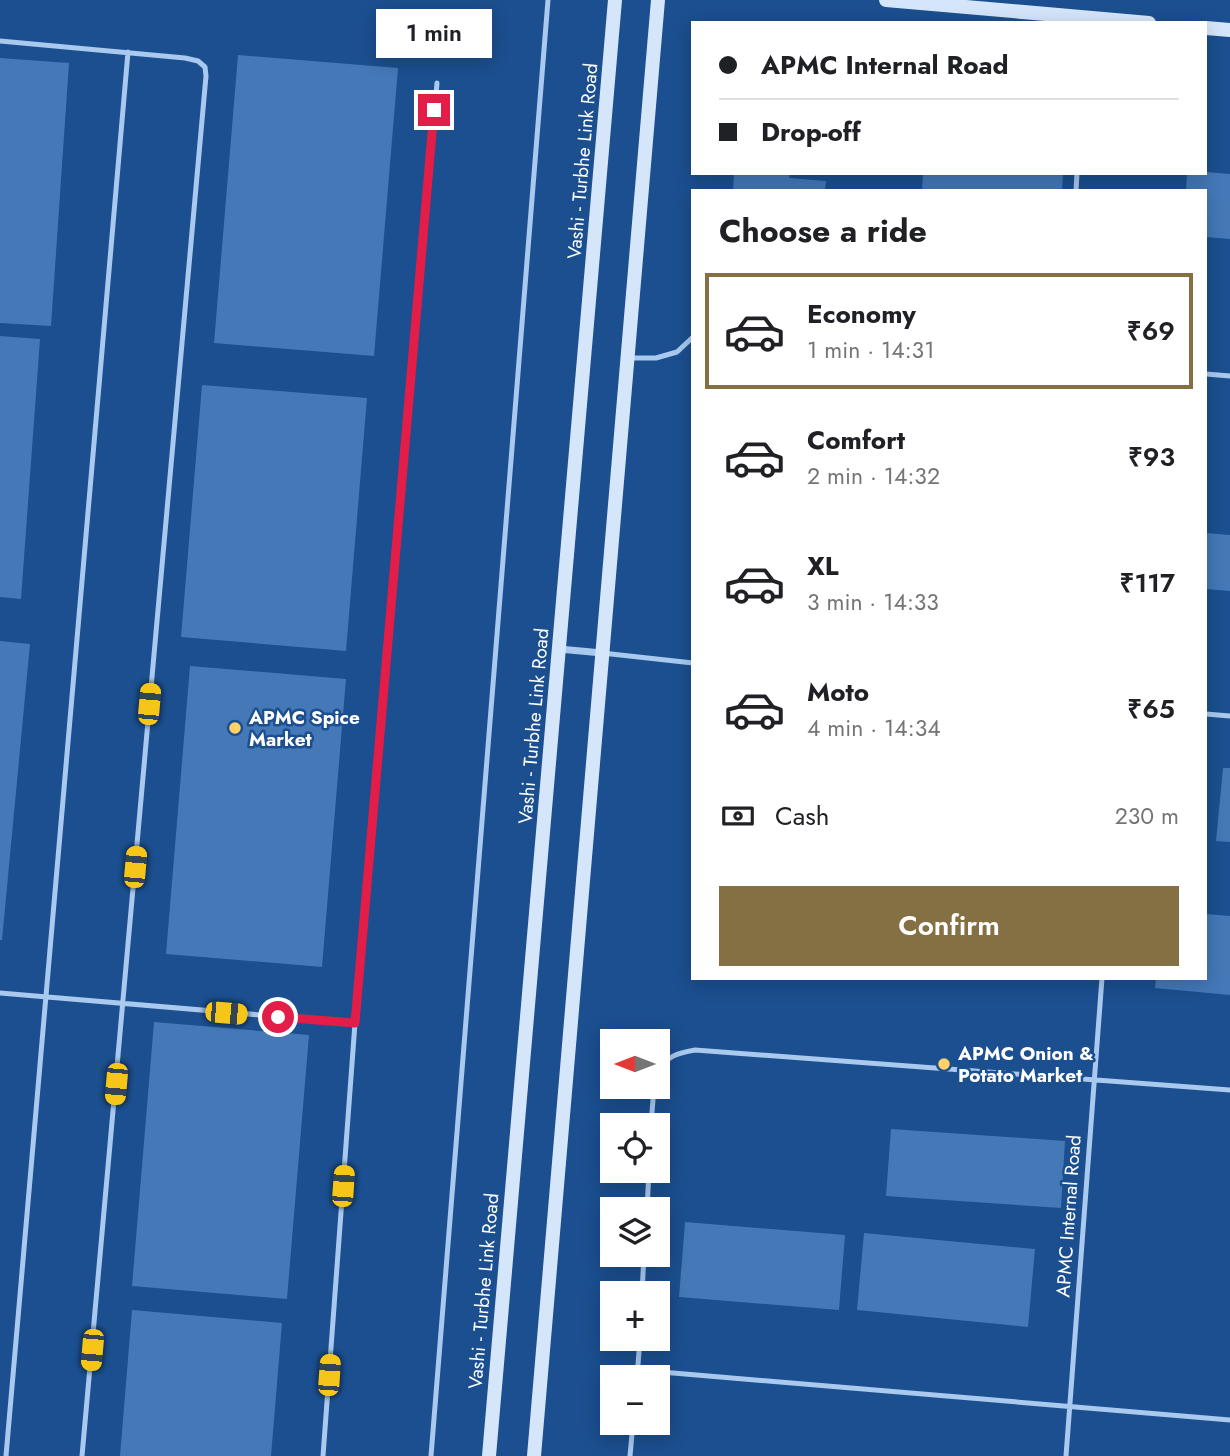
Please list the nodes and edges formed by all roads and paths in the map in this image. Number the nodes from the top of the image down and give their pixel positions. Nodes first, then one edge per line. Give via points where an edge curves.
1 (548, 0) edge
2 (615, 0) edge
3 (658, 0) edge
4 (886, 0) edge
5 (1086, 20) edge
6 (1107, 21) edge
7 (1207, 28) edge
8 (1230, 30) edge
9 (0, 41) edge
10 (128, 52) junction
11 (436, 83) dead end
12 (691, 339) edge
13 (628, 358) junction
14 (1207, 374) edge
15 (1230, 376) edge
16 (559, 649) junction
17 (602, 653) junction
18 (691, 663) edge
19 (1207, 715) edge
20 (1230, 716) edge
21 (1102, 980) edge
22 (0, 993) edge
23 (47, 997) junction
24 (122, 1004) junction
25 (355, 1023) junction
26 (670, 1058) edge
27 (1094, 1080) junction
28 (1230, 1090) edge
29 (670, 1376) edge
30 (1070, 1405) junction
31 (1230, 1420) edge
32 (632, 1435) edge
33 (6, 1456) edge
34 (82, 1456) edge
35 (323, 1456) edge
36 (431, 1456) edge
37 (488, 1456) edge
38 (534, 1456) edge
39 (630, 1456) edge
40 (1066, 1456) edge

1 - 36 lane
2 - 16 main road, Vashi - Turbhe Link Road
3 - 13 main road
4 - 5 main road
5 - 6 main road
7 - 8 main road
9 - 10 lane
10 - 23 lane
10 - 24 lane via 198,61 205,67 205,76
11 - 25 lane
12 - 13 lane via 677,352
13 - 17 main road
14 - 15 lane
16 - 17 street
16 - 37 main road, Vashi - Turbhe Link Road
17 - 18 lane
17 - 38 main road
19 - 20 lane
21 - 27 lane, APMC Internal Road
22 - 23 lane
23 - 24 lane
23 - 33 lane
24 - 25 lane
24 - 34 lane
25 - 35 lane
26 - 27 lane via 695,1050
27 - 28 lane
27 - 30 lane, APMC Internal Road
29 - 30 lane
30 - 31 lane
30 - 40 lane, APMC Internal Road
32 - 39 lane

